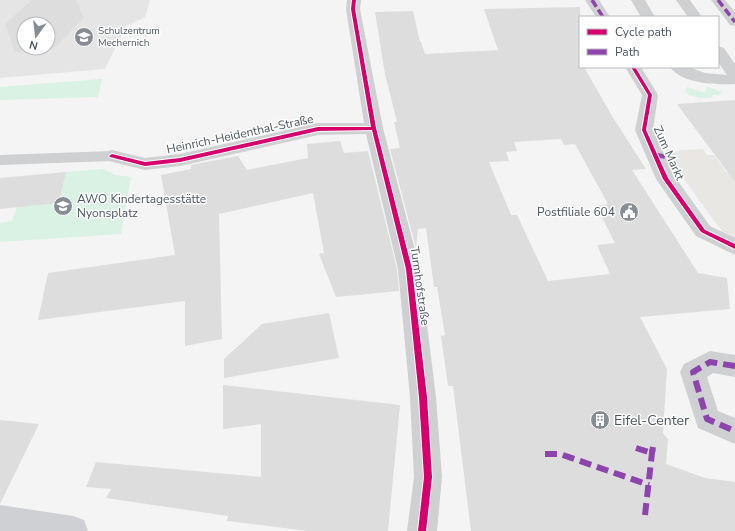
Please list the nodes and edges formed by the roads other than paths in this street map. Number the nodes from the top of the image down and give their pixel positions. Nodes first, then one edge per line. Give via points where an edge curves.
1 (354, 0) edge
2 (592, 0) edge
3 (638, 0) edge
4 (683, 0) edge
5 (718, 0) edge
6 (602, 16) edge
7 (647, 16) edge
8 (694, 16) edge
9 (735, 22) edge
10 (719, 52) edge
11 (634, 68) edge
12 (680, 68) edge
13 (735, 75) edge
14 (735, 79) edge
15 (374, 128) junction
16 (112, 156) joint
17 (0, 160) edge
18 (735, 247) edge
19 (735, 366) edge
20 (735, 431) edge
21 (0, 520) edge
22 (73, 531) edge
23 (422, 531) edge

1 - 15 street, Turmhofstraße
2 - 6 street
3 - 7 street
4 - 8 street
5 - 9 street
10 - 13 street
11 - 18 street, Zum Markt via 650,95 644,130 666,179 704,231
12 - 14 street via 709,79
15 - 16 street, Heinrich-Heidenthal-Straße via 318,128 180,160 145,164
15 - 23 street, Turmhofstraße via 409,269 423,397 428,477
16 - 17 lane
19 - 20 street via 710,362 693,372 707,418
21 - 22 street

